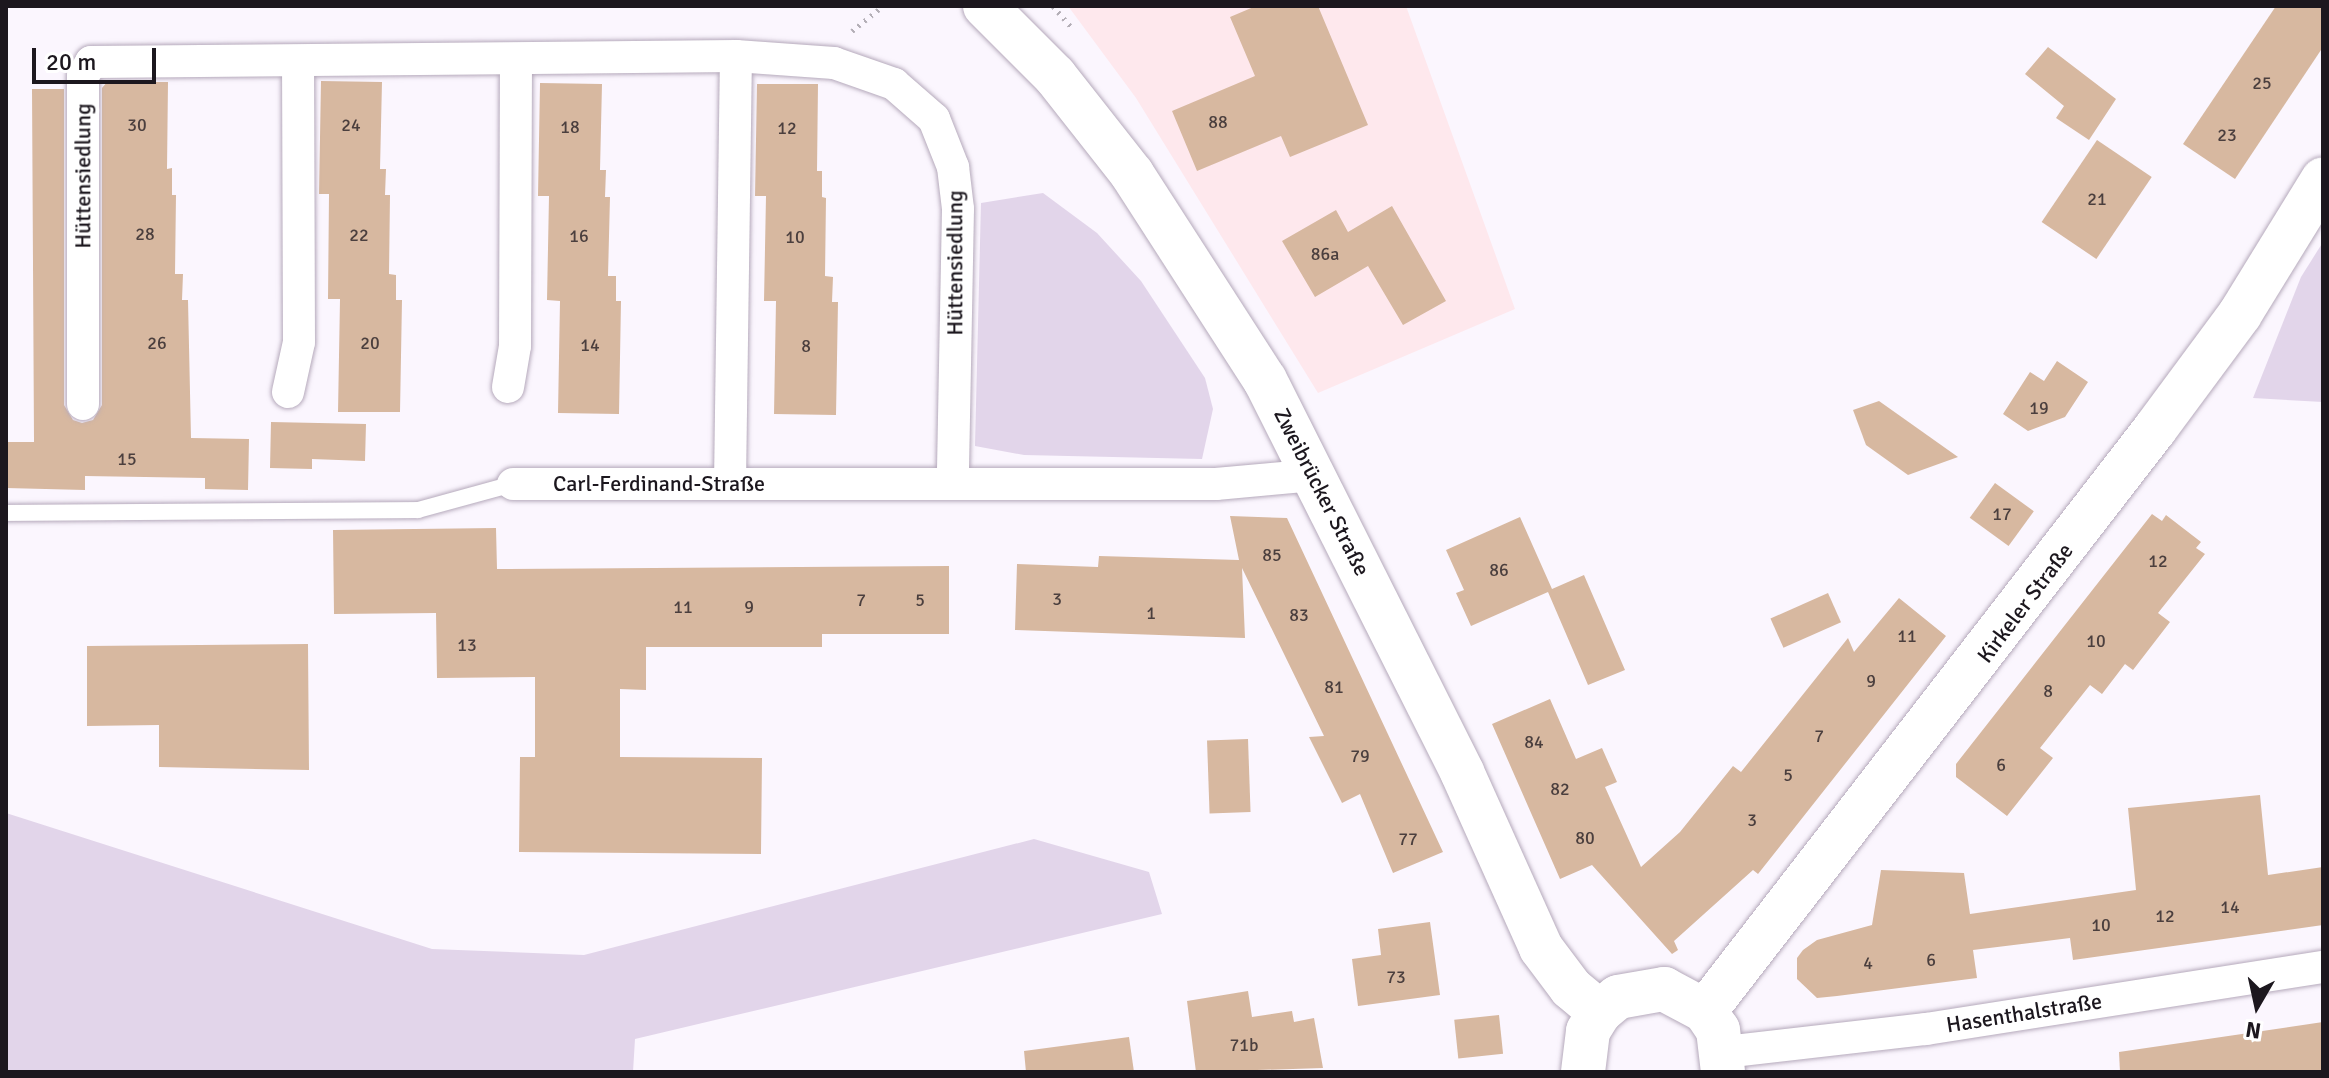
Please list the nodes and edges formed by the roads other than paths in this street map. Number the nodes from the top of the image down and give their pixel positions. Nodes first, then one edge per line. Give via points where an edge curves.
1 (985, 6) edge
2 (736, 56) junction
3 (516, 59) junction
4 (298, 63) junction
5 (2323, 179) edge
6 (508, 387) dead end
7 (288, 392) dead end
8 (83, 404) dead end
9 (1314, 475) junction
10 (953, 481) junction
11 (730, 483) junction
12 (513, 484) joint
13 (6, 513) edge
14 (2323, 967) edge
15 (1705, 1011) junction
16 (1600, 1012) junction
17 (1723, 1062) edge
18 (1583, 1072) edge

1 - 9 main road, Zweibrücker Straße via 1055,76 1132,174 1257,367
2 - 3 street, Hüttensiedlung
2 - 10 street, Hüttensiedlung via 834,63 894,84 934,119 953,167 958,209
2 - 11 street
3 - 4 street, Hüttensiedlung
3 - 6 street via 515,346
4 - 7 street via 299,342
4 - 8 street, Hüttensiedlung via 85,66
5 - 15 main road, Kirkeler Straße via 2240,314 2128,466
9 - 10 street, Carl-Ferdinand-Straße via 1216,484
9 - 16 main road, Zweibrücker Straße via 1462,772 1541,948 1571,988
10 - 11 street, Carl-Ferdinand-Straße
11 - 12 street, Carl-Ferdinand-Straße
12 - 13 lane, Carl-Ferdinand-Straße via 418,510
14 - 17 street, Hasenthalstraße
15 - 16 main road via 1664,989 1618,997
15 - 17 main road
16 - 18 main road via 1588,1031

